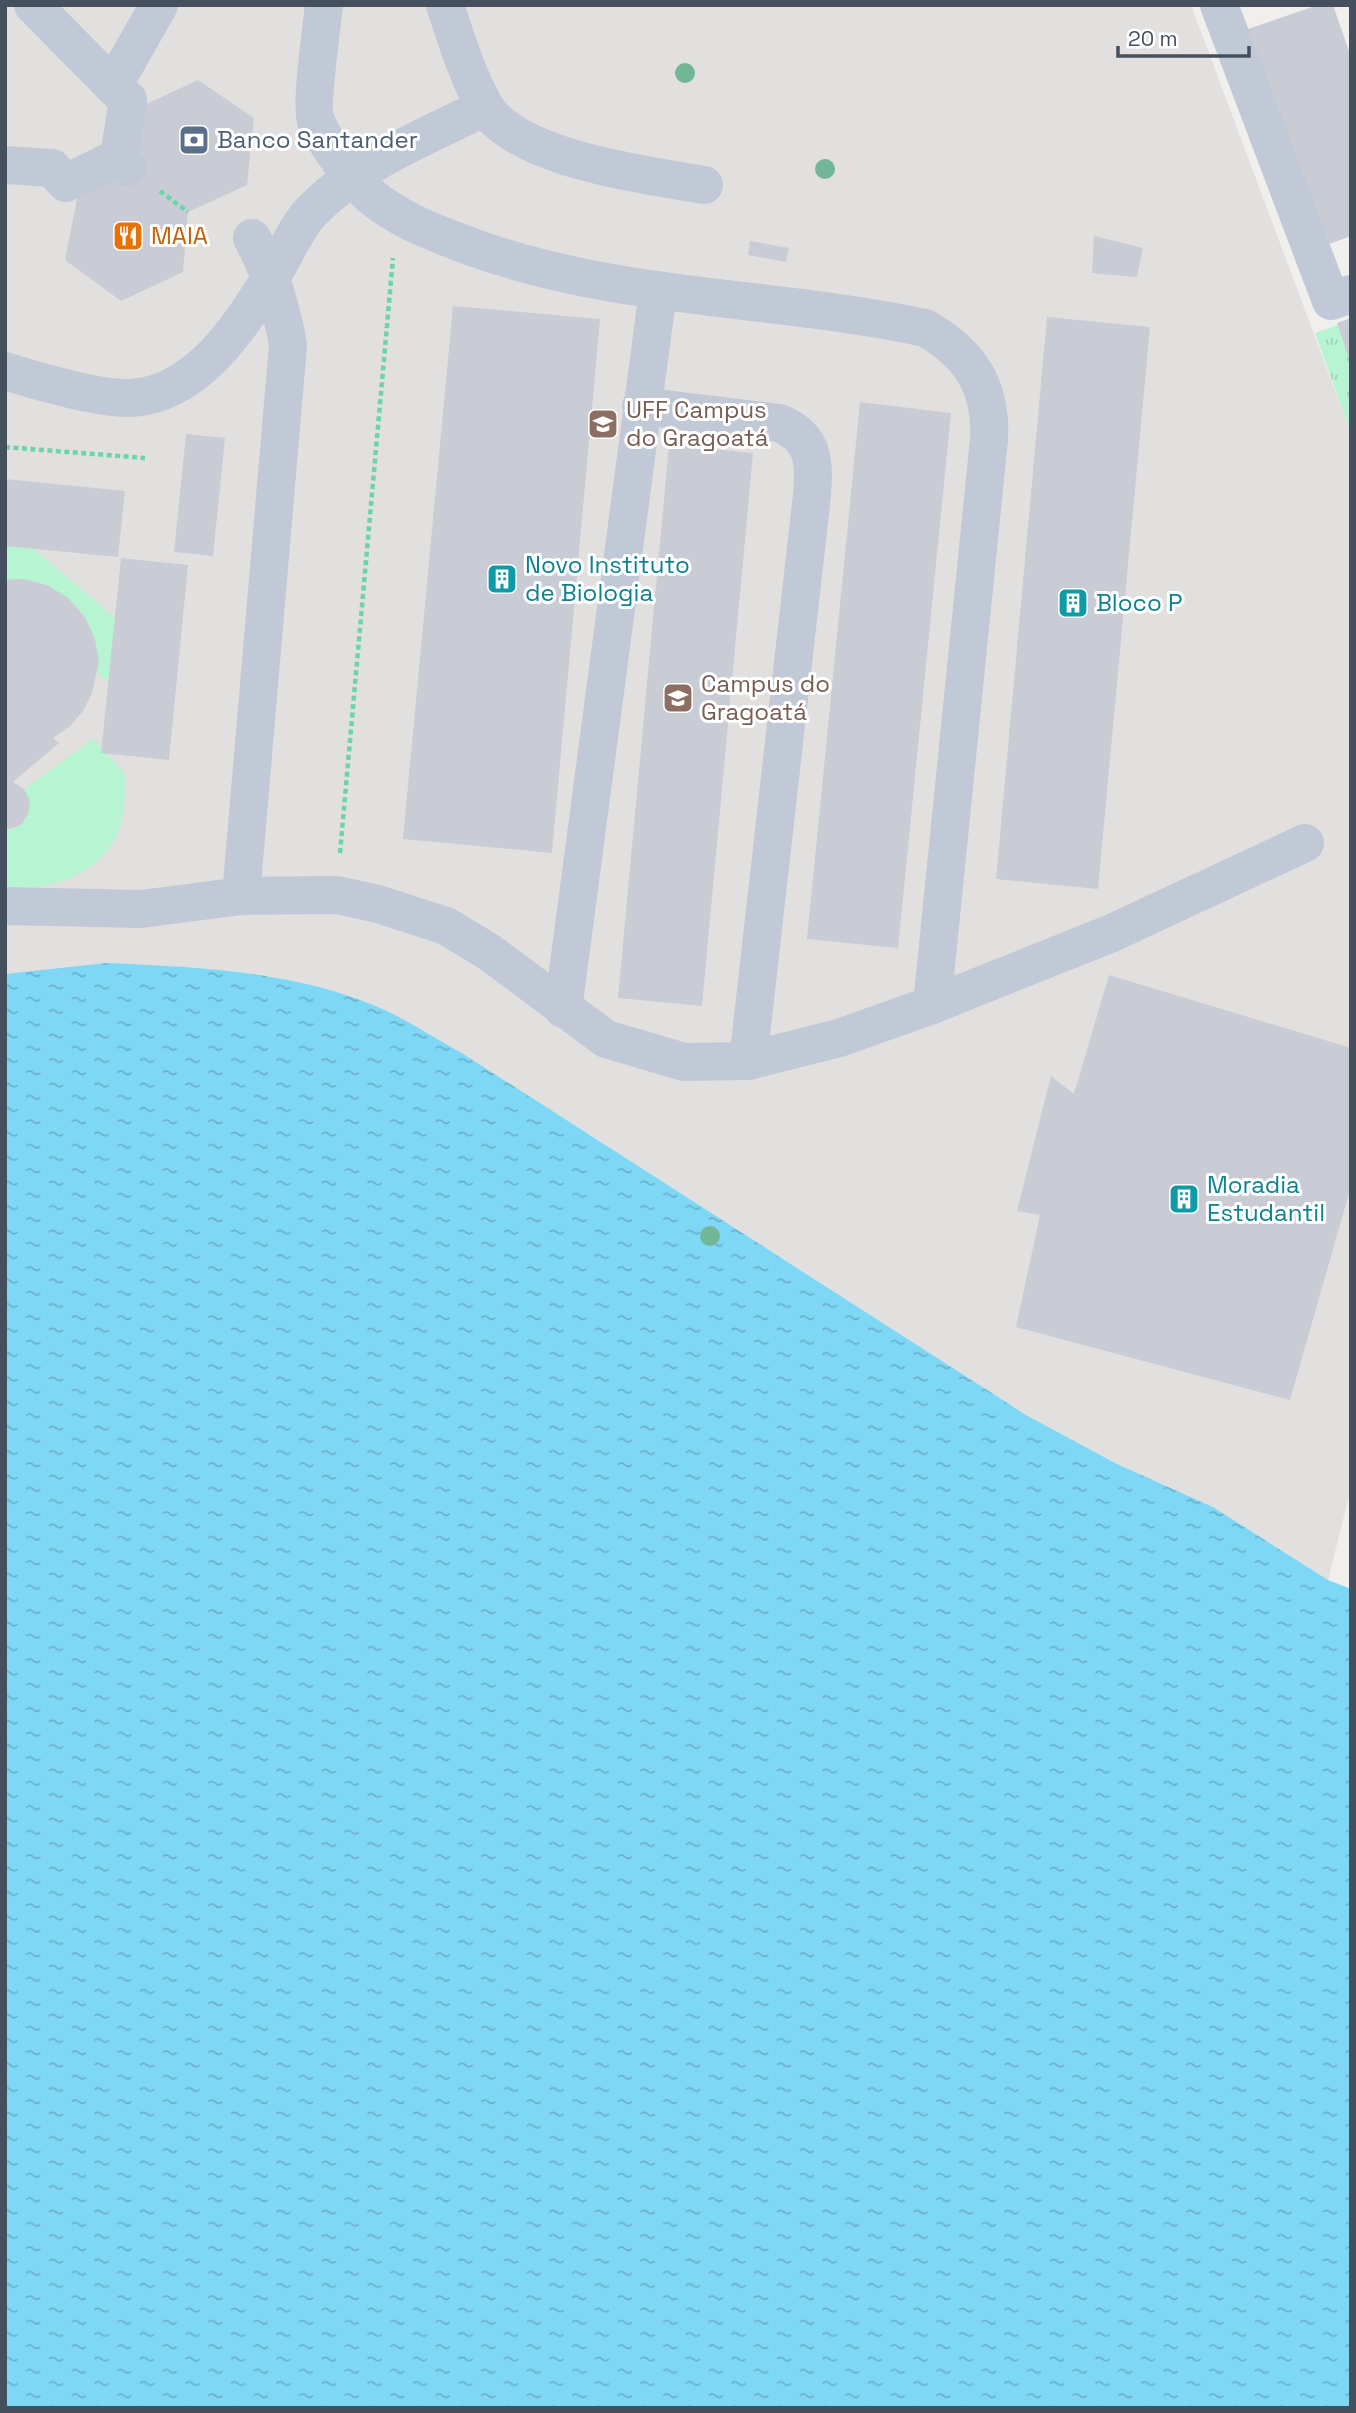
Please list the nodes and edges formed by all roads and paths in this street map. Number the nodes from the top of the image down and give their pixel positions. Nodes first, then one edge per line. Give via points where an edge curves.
1 (33, 5) edge
2 (159, 5) edge
3 (324, 5) edge
4 (445, 5) edge
5 (1219, 5) edge
6 (113, 86) junction
7 (485, 107) junction
8 (5, 165) edge
9 (352, 175) junction
10 (704, 185) dead end
11 (397, 215) junction
12 (252, 238) dead end
13 (272, 275) junction
14 (658, 291) junction
15 (1351, 294) edge
16 (5, 371) edge
17 (641, 406) junction
18 (5, 447) edge
19 (145, 458) dead end
20 (1306, 843) dead end
21 (337, 895) junction
22 (241, 896) junction
23 (5, 906) edge
24 (932, 1005) junction
25 (563, 1009) junction
26 (748, 1061) junction

1 - 6 street
2 - 6 street
3 - 9 street via 314,119
4 - 7 street
5 - 15 street via 1331,300
6 - 8 street via 128,100 123,162 66,183 52,167
7 - 9 street
7 - 10 street via 516,135 564,158
9 - 11 street via 377,202
9 - 13 street via 310,212
11 - 14 street via 517,263
11 - 21 path
12 - 13 street
13 - 16 street via 220,349 199,370 162,392 129,398
13 - 22 street via 288,345
14 - 17 street
14 - 24 street via 925,328 967,359 987,396 989,439
17 - 25 street
17 - 26 street via 779,423 799,433 813,453
18 - 19 path
20 - 24 street via 1112,933
21 - 22 street
21 - 25 street via 446,926 489,952
22 - 23 street via 141,909
24 - 26 street via 839,1038
25 - 26 street via 606,1039 684,1062

